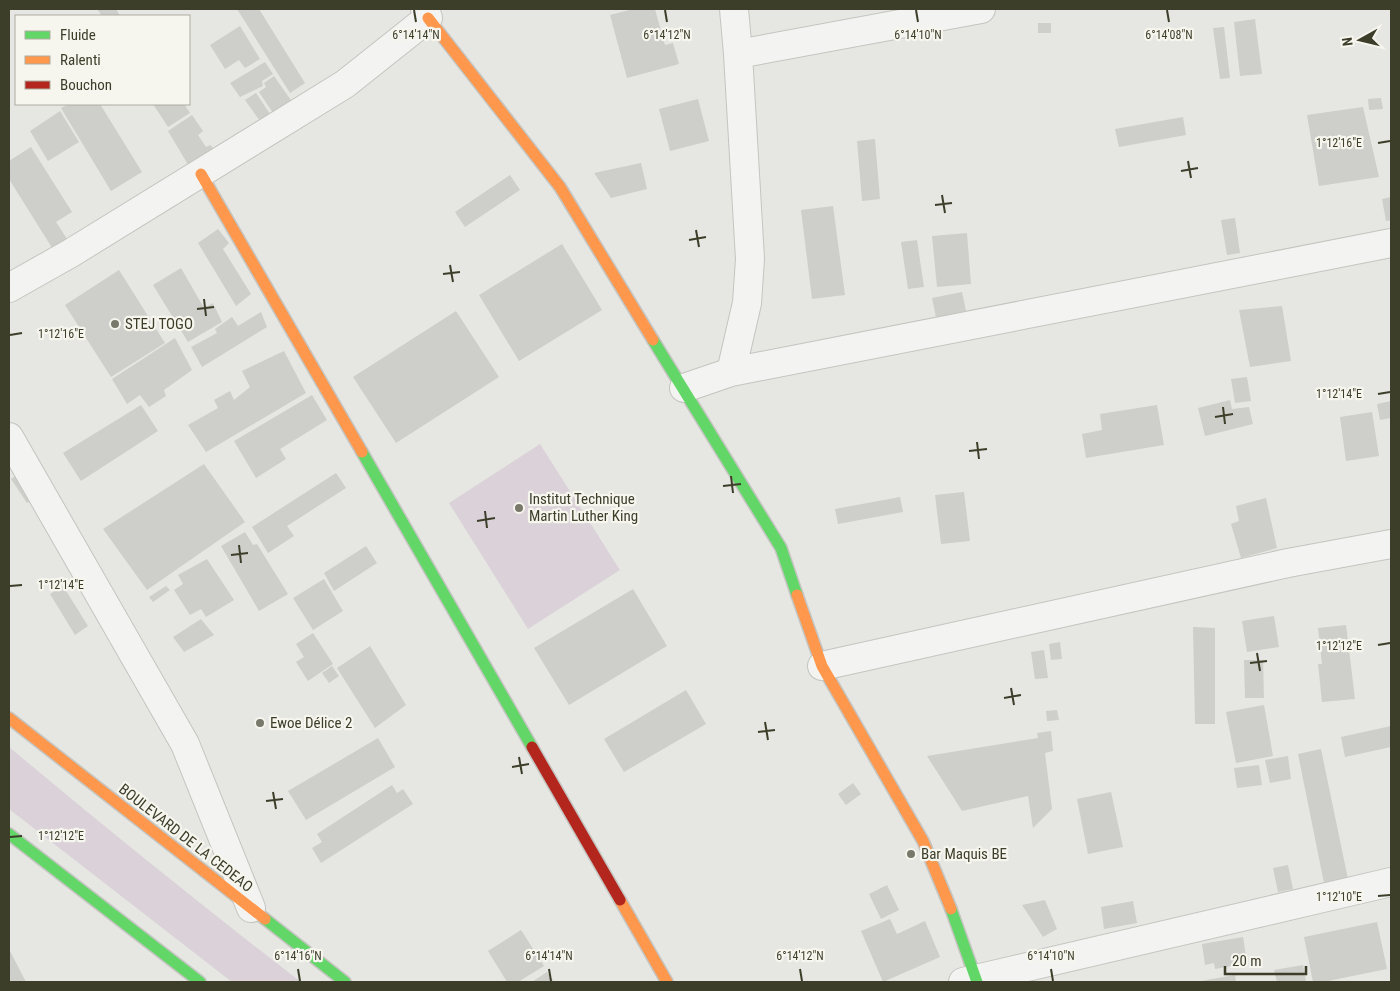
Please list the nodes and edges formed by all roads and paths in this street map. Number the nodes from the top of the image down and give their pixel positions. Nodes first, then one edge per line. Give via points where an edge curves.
1 (734, 9) edge
2 (981, 9) edge
3 (426, 13) edge
4 (738, 54) junction
5 (201, 174) junction
6 (1391, 243) edge
7 (9, 288) edge
8 (731, 372) junction
9 (684, 388) junction
10 (9, 437) edge
11 (1391, 544) edge
12 (822, 666) junction
13 (9, 718) edge
14 (10, 837) edge
15 (1391, 882) edge
16 (252, 908) junction
17 (972, 981) edge
18 (200, 982) edge
19 (345, 982) edge
20 (667, 982) edge

1 - 4 street
2 - 4 street
3 - 5 street via 345,84
3 - 9 street via 560,187
4 - 8 street via 750,259 747,303
5 - 7 street
5 - 20 street
6 - 8 street
8 - 9 street
9 - 12 street via 781,548
10 - 16 street via 185,744
11 - 12 street via 1288,563
12 - 17 street via 923,841 953,914
13 - 16 street, BOULEVARD DE LA CEDEAO
14 - 18 street
15 - 17 street
16 - 19 street, BOULEVARD DE LA CEDEAO

